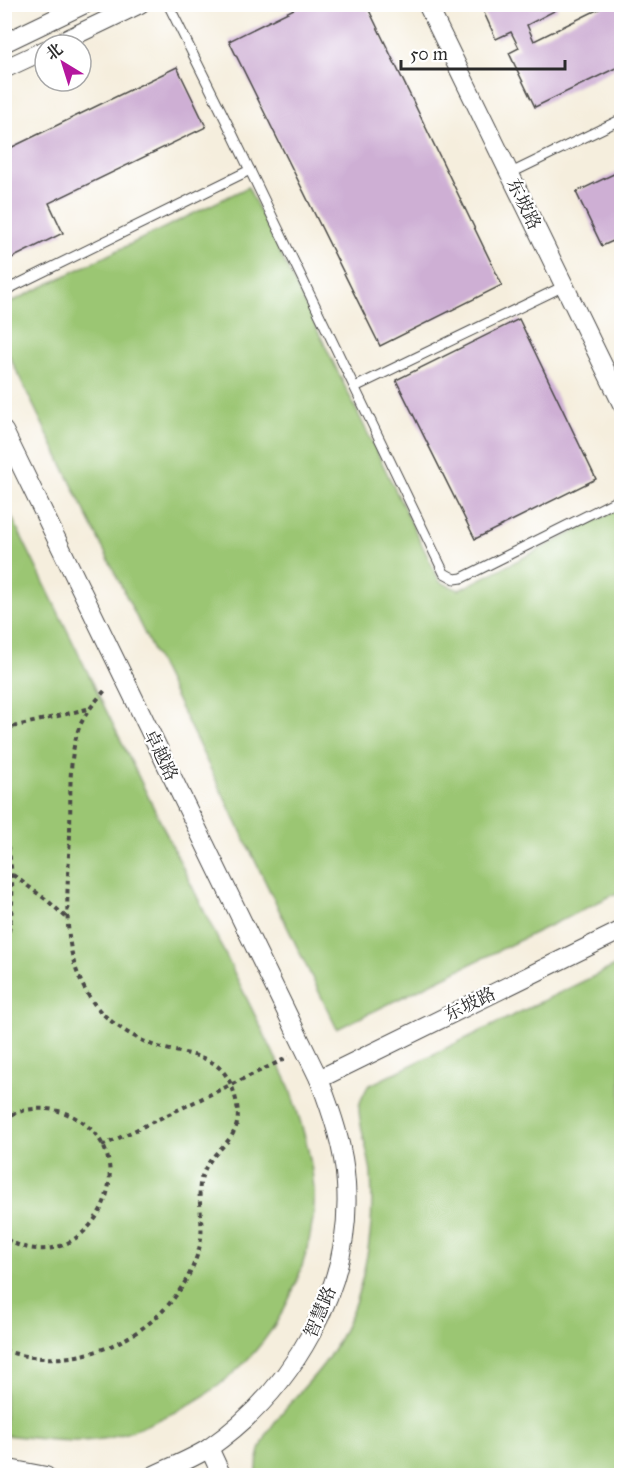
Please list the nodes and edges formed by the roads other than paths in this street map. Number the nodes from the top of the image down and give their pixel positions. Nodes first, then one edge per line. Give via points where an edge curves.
1 (85, 4) edge
2 (140, 4) edge
3 (168, 4) edge
4 (427, 4) edge
5 (81, 33) edge
6 (4, 43) edge
7 (33, 56) edge
8 (4, 69) edge
9 (621, 118) edge
10 (250, 170) junction
11 (509, 174) junction
12 (564, 286) junction
13 (4, 291) edge
14 (355, 387) junction
15 (621, 404) edge
16 (4, 431) edge
17 (621, 498) edge
18 (621, 930) edge
19 (319, 1079) junction
20 (209, 1448) junction
21 (4, 1468) edge
22 (46, 1476) edge
23 (152, 1476) edge
24 (222, 1476) edge

1 - 6 street
2 - 5 street
3 - 10 lane
4 - 11 street, 东坡路
7 - 8 street
9 - 11 lane
10 - 13 lane
10 - 14 lane
11 - 12 street, 东坡路
12 - 14 lane
12 - 15 street, 东坡路
14 - 17 lane via 440,567 449,576 462,578
16 - 19 street, 卓越路
18 - 19 street, 东坡路
19 - 20 street, 智慧路 via 338,1134 346,1185 342,1247 335,1276 318,1323 290,1367 256,1406
20 - 23 street, 智慧路
20 - 24 street
21 - 22 street

